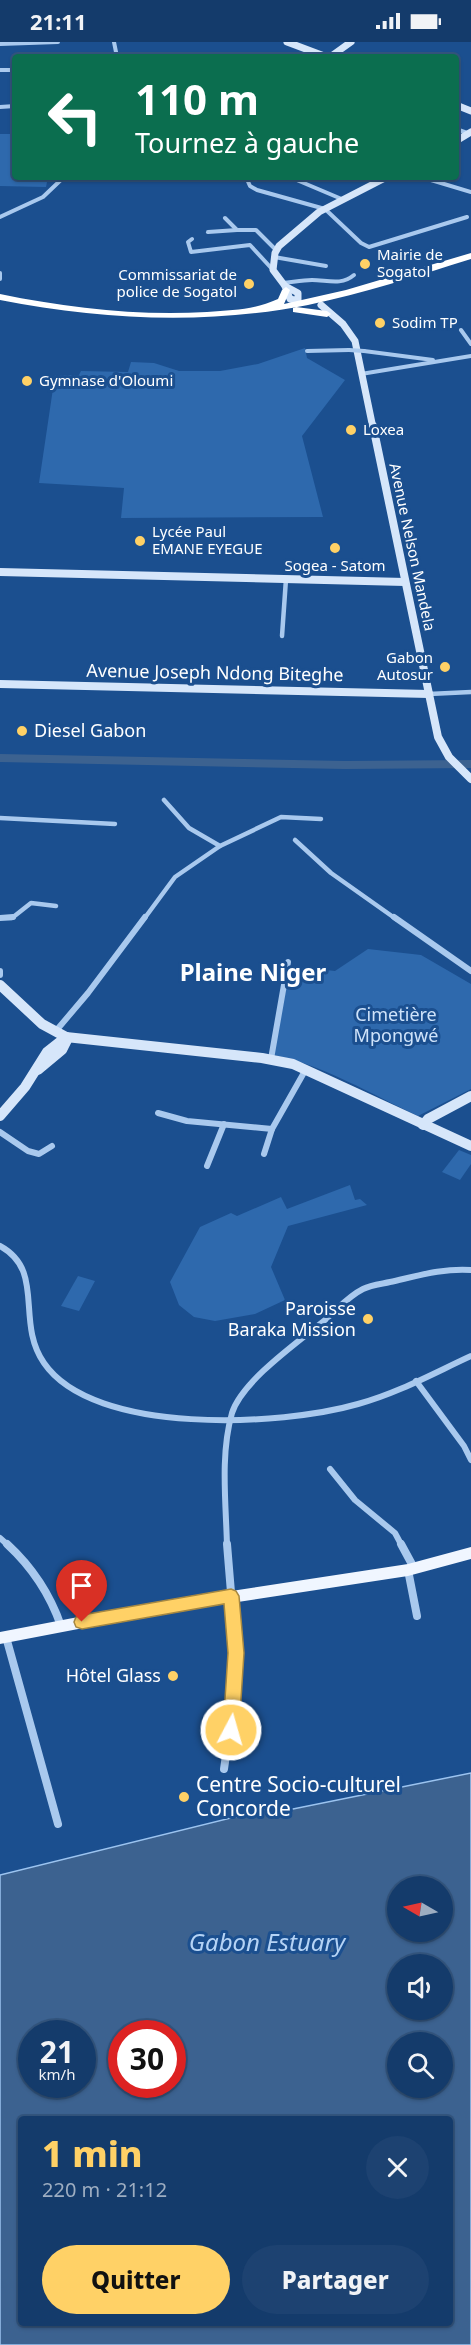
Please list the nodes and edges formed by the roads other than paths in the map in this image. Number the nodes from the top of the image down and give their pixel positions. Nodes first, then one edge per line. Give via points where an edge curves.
1 (58, 42) edge
2 (287, 42) edge
3 (351, 42) edge
4 (0, 44) edge
5 (321, 54) edge
6 (333, 54) edge
7 (62, 180) edge
8 (247, 180) edge
9 (297, 180) edge
10 (381, 180) edge
11 (432, 180) edge
12 (435, 181) joint
13 (471, 192) edge
14 (344, 200) junction
15 (325, 209) junction
16 (0, 217) edge
17 (467, 217) dead end
18 (225, 218) dead end
19 (237, 230) junction
20 (208, 232) dead end
21 (192, 239) dead end
22 (275, 253) junction
23 (471, 256) edge
24 (471, 262) edge
25 (326, 266) dead end
26 (273, 270) junction
27 (0, 273) edge
28 (354, 275) dead end
29 (0, 279) edge
30 (285, 286) junction
31 (298, 293) joint
32 (340, 297) junction
33 (1, 300) edge
34 (318, 305) junction
35 (267, 308) junction
36 (296, 310) junction
37 (331, 315) junction
38 (461, 330) dead end
39 (471, 344) edge
40 (307, 351) dead end
41 (471, 356) edge
42 (436, 360) junction
43 (361, 374) junction
44 (0, 572) edge
45 (286, 579) junction
46 (405, 582) junction
47 (282, 636) dead end
48 (0, 684) edge
49 (471, 692) edge
50 (429, 694) junction
51 (471, 779) edge
52 (164, 800) dead end
53 (0, 818) edge
54 (321, 819) dead end
55 (115, 824) dead end
56 (295, 840) dead end
57 (220, 846) junction
58 (56, 906) dead end
59 (0, 918) edge
60 (288, 962) dead end
61 (471, 971) edge
62 (0, 985) edge
63 (42, 1024) junction
64 (54, 1032) junction
65 (66, 1037) junction
66 (96, 1041) junction
67 (48, 1056) junction
68 (271, 1059) junction
69 (307, 1068) junction
70 (471, 1096) edge
71 (159, 1113) dead end
72 (0, 1116) edge
73 (224, 1124) junction
74 (423, 1125) junction
75 (272, 1129) junction
76 (0, 1132) edge
77 (52, 1146) dead end
78 (471, 1146) edge
79 (264, 1154) dead end
80 (207, 1166) dead end
81 (0, 1246) edge
82 (471, 1270) edge
83 (471, 1356) edge
84 (416, 1381) junction
85 (230, 1422) junction
86 (471, 1460) edge
87 (330, 1469) dead end
88 (0, 1538) edge
89 (471, 1553) edge
90 (411, 1569) junction
91 (231, 1596) junction
92 (417, 1616) dead end
93 (61, 1626) junction
94 (3, 1637) edge
95 (224, 1769) dead end
96 (58, 1824) dead end

1 - 4 street
2 - 5 street
3 - 6 street
7 - 16 street via 42,198
8 - 15 street via 257,190
9 - 14 street
10 - 14 street
11 - 12 street
12 - 13 street
14 - 15 street
15 - 17 street via 369,247
15 - 22 street via 292,233
18 - 19 street
19 - 20 street
19 - 22 street via 257,228
21 - 26 street via 188,242 191,252 250,245
22 - 25 street
22 - 26 street
23 - 32 highway
24 - 32 highway
26 - 30 street
27 - 29 street
28 - 30 street via 339,282 312,280
30 - 31 street via 294,301 299,299
30 - 35 highway via 282,300
31 - 32 highway
32 - 34 highway
32 - 35 highway
32 - 37 highway
33 - 35 highway via 125,315 178,316
33 - 36 highway via 70,316 142,322
34 - 36 highway
34 - 37 street, Avenue Nelson Mandela
36 - 37 highway
37 - 43 street, Avenue Nelson Mandela via 349,330 355,341
38 - 39 street
40 - 42 street, bridge via 364,351
41 - 42 street
42 - 43 street
43 - 46 street, Avenue Nelson Mandela
44 - 45 street
45 - 46 street
45 - 47 street
46 - 50 street, Avenue Nelson Mandela
48 - 50 street, Avenue Joseph Ndong Biteghe
49 - 50 street
50 - 51 street, Avenue Nelson Mandela via 438,737 449,757
52 - 57 street via 189,828
53 - 55 street
54 - 57 street via 281,817
56 - 61 street via 331,873
57 - 64 street via 175,878
58 - 59 street via 31,903 12,918
60 - 68 street
62 - 63 street
63 - 64 street
63 - 67 street
64 - 65 street
65 - 66 street
65 - 67 street via 63,1048
66 - 67 street
66 - 68 street
67 - 72 street
68 - 69 street
69 - 74 street
69 - 75 street
70 - 74 street
71 - 73 street via 187,1121
73 - 75 street
73 - 80 street
74 - 78 street
75 - 79 street
76 - 77 street via 39,1154
81 - 85 street via 12,1251 23,1263 33,1343 48,1369 66,1386 104,1405
82 - 85 street via 453,1269 394,1280 354,1294 259,1374 237,1402
83 - 84 street
84 - 85 street via 345,1408
84 - 86 street
85 - 91 street via 225,1482
87 - 90 street via 355,1500 395,1533
88 - 93 street via 43,1584
89 - 90 main road
90 - 91 main road
90 - 92 street
91 - 93 main road
91 - 95 street via 236,1676
93 - 94 main road
94 - 96 street

